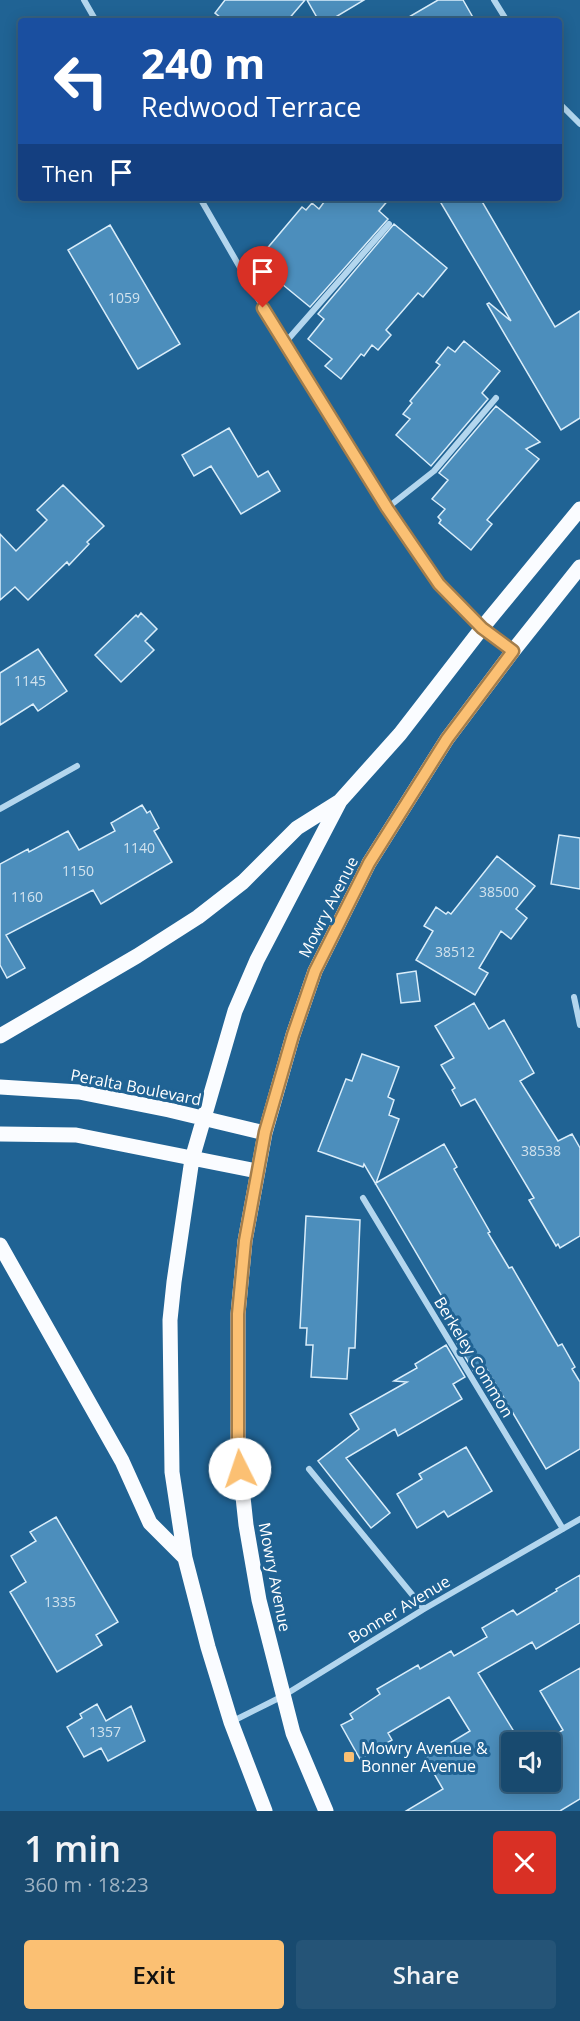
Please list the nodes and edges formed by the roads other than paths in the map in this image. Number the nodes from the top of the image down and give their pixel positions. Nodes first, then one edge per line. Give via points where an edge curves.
1 (84, 0) edge
2 (494, 0) edge
3 (94, 18) edge
4 (505, 18) edge
5 (562, 106) edge
6 (580, 124) edge
7 (202, 201) edge
8 (389, 224) dead end
9 (284, 344) junction
10 (496, 398) dead end
11 (387, 508) junction
12 (580, 509) edge
13 (580, 567) edge
14 (482, 628) junction
15 (513, 651) junction
16 (77, 766) dead end
17 (340, 801) junction
18 (0, 809) edge
19 (574, 997) dead end
20 (580, 1025) edge
21 (0, 1036) edge
22 (2, 1090) edge
23 (203, 1118) junction
24 (265, 1132) junction
25 (0, 1134) edge
26 (192, 1159) junction
27 (257, 1171) junction
28 (363, 1198) dead end
29 (0, 1245) edge
30 (309, 1468) dead end
31 (580, 1519) edge
32 (562, 1529) junction
33 (185, 1558) junction
34 (424, 1609) junction
35 (283, 1696) junction
36 (231, 1722) junction
37 (265, 1811) edge
38 (326, 1811) edge

1 - 3 street
2 - 4 street
5 - 6 street
7 - 9 street
8 - 9 street
9 - 11 street
10 - 11 street via 434,471
11 - 14 street via 439,584
12 - 14 main road
13 - 15 main road, Mowry Avenue
14 - 15 street
14 - 17 main road via 400,734
15 - 24 main road, Mowry Avenue via 447,739 369,863 315,971
16 - 18 street
17 - 21 main road via 297,828 243,882 198,917
17 - 23 main road via 256,960 235,1011
19 - 20 street
22 - 23 main road, Peralta Boulevard via 79,1092
23 - 24 main road, Peralta Boulevard
23 - 26 main road
24 - 27 main road, Mowry Avenue
25 - 26 main road via 76,1135
26 - 27 main road
26 - 33 main road via 170,1320 172,1472
27 - 35 main road, Mowry Avenue via 238,1314 238,1450 246,1525
28 - 32 street, Berkeley Common
29 - 33 main road via 122,1461 150,1523
30 - 34 street
31 - 32 street, Bonner Avenue
32 - 34 street, Bonner Avenue
33 - 36 main road
34 - 35 street, Bonner Avenue
35 - 36 street, Bonner Avenue
35 - 38 main road, Mowry Avenue via 293,1733
36 - 37 main road

